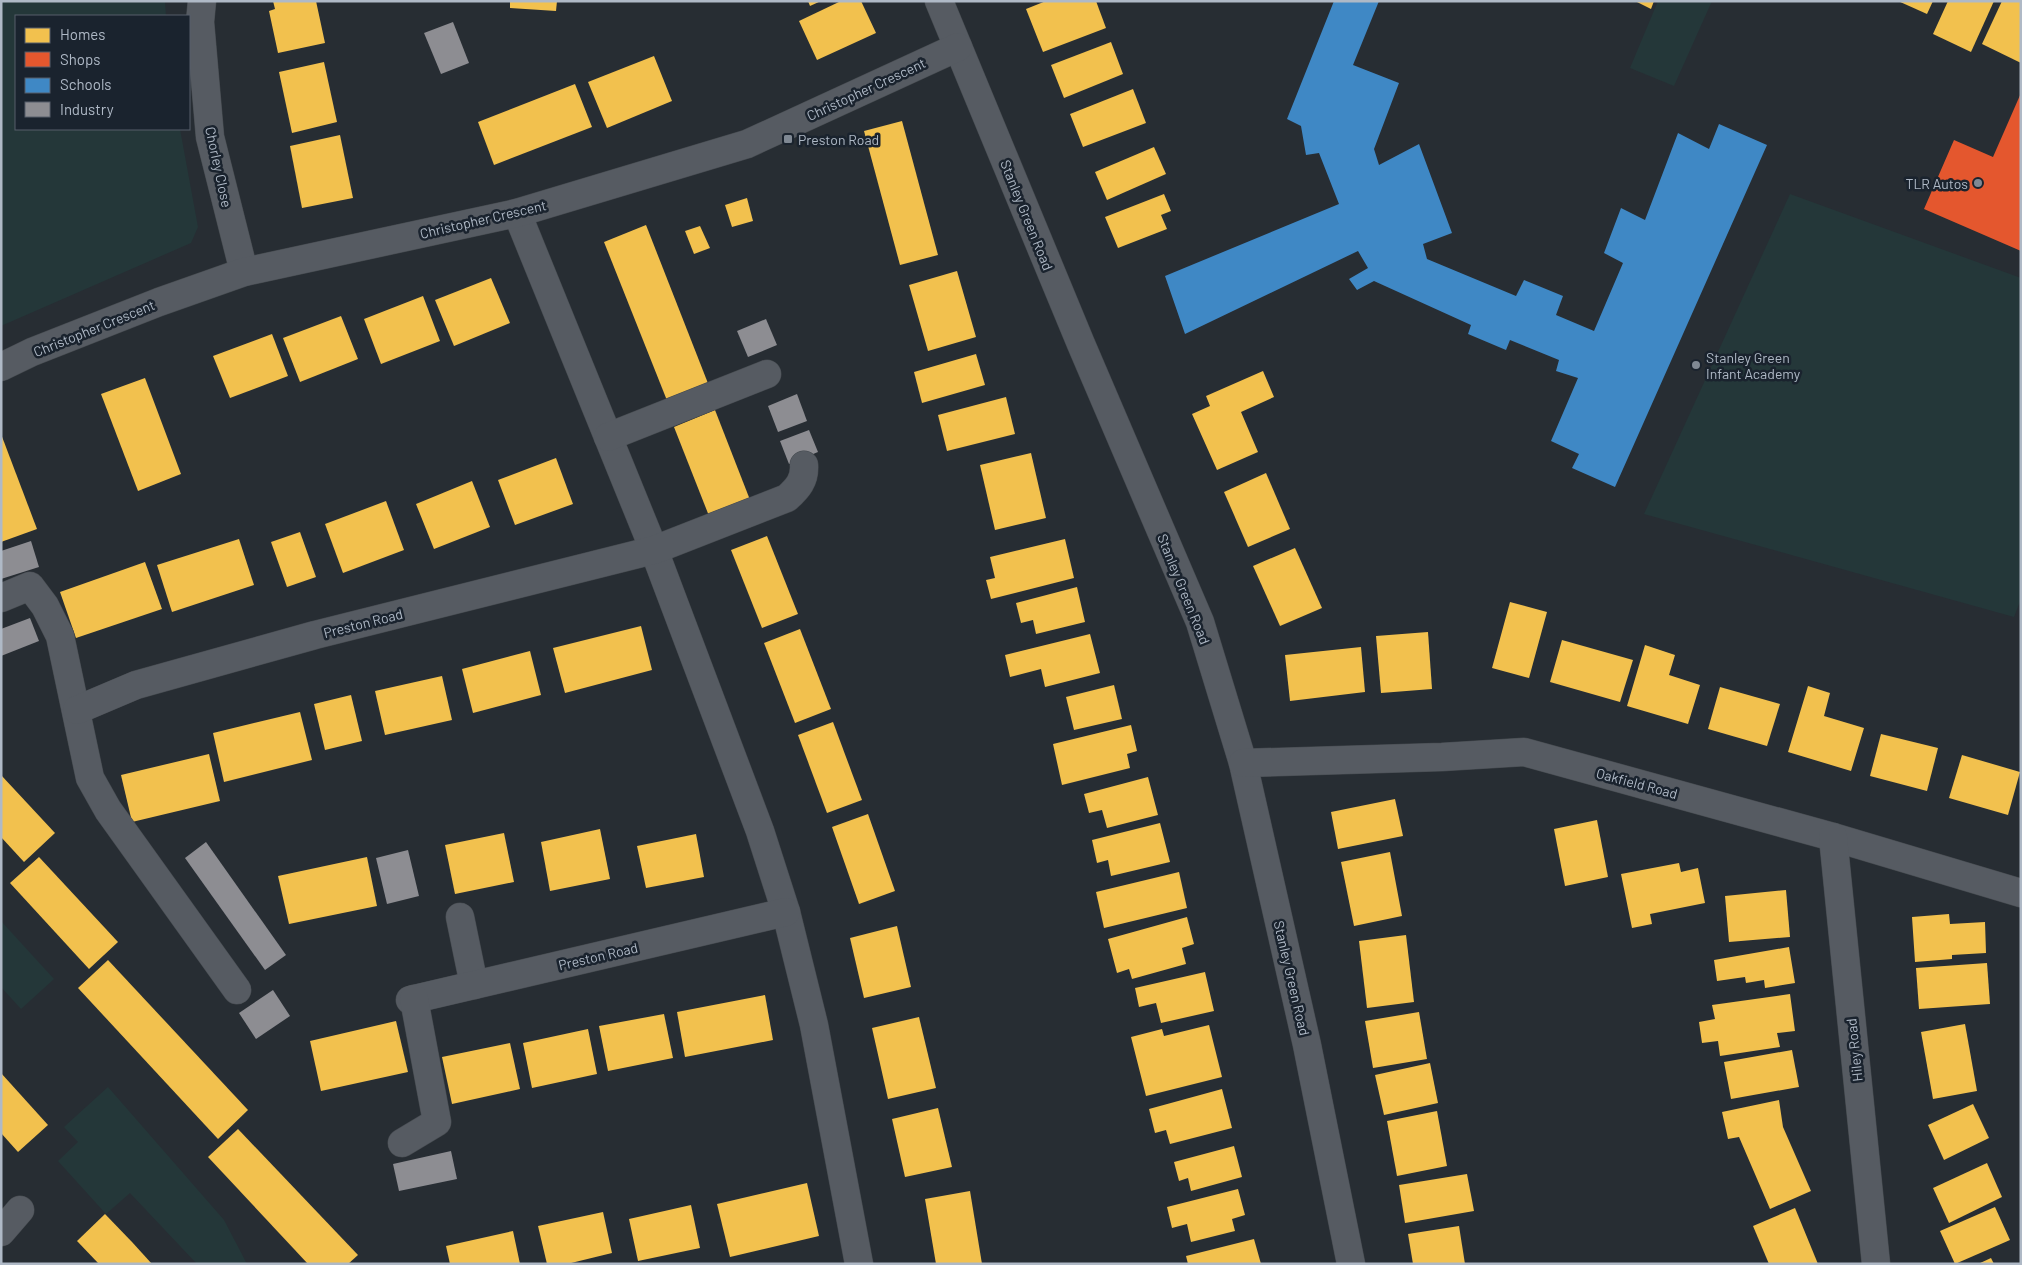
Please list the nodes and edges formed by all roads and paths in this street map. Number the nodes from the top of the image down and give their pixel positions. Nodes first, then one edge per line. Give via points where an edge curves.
1 (202, 1) edge
2 (939, 1) edge
3 (958, 47) junction
4 (517, 213) junction
5 (244, 272) junction
6 (1, 367) edge
7 (767, 374) dead end
8 (608, 437) junction
9 (804, 465) dead end
10 (654, 550) junction
11 (1, 598) edge
12 (77, 710) junction
13 (1243, 764) junction
14 (1833, 837) junction
15 (2021, 893) edge
16 (786, 912) junction
17 (460, 916) dead end
18 (474, 985) junction
19 (237, 990) dead end
20 (402, 1143) dead end
21 (20, 1210) dead end
22 (1, 1232) edge
23 (859, 1264) edge
24 (1351, 1264) edge
25 (1876, 1264) edge

1 - 5 street, Chorley Close via 200,22 210,137
2 - 3 street, Stanley Green Road
3 - 4 street, Christopher Crescent via 747,144
3 - 13 street, Stanley Green Road via 1080,344 1200,622
4 - 5 street, Christopher Crescent
4 - 8 street
5 - 6 street, Christopher Crescent via 159,302
7 - 8 street
8 - 10 street
9 - 10 street, Preston Road via 804,477 796,491 787,498
10 - 12 street, Preston Road via 192,669 136,685
10 - 16 street via 760,830
11 - 12 street via 30,586 45,606 60,636
12 - 19 street via 90,778 108,810
13 - 14 street, Oakfield Road via 1524,752
13 - 24 street, Stanley Green Road via 1307,1045
14 - 15 street, Oakfield Road
14 - 25 street, Hiley Road
16 - 18 street, Preston Road
16 - 23 street via 814,1025
17 - 18 street
18 - 20 street, Preston Road via 412,999 437,1122
21 - 22 street

